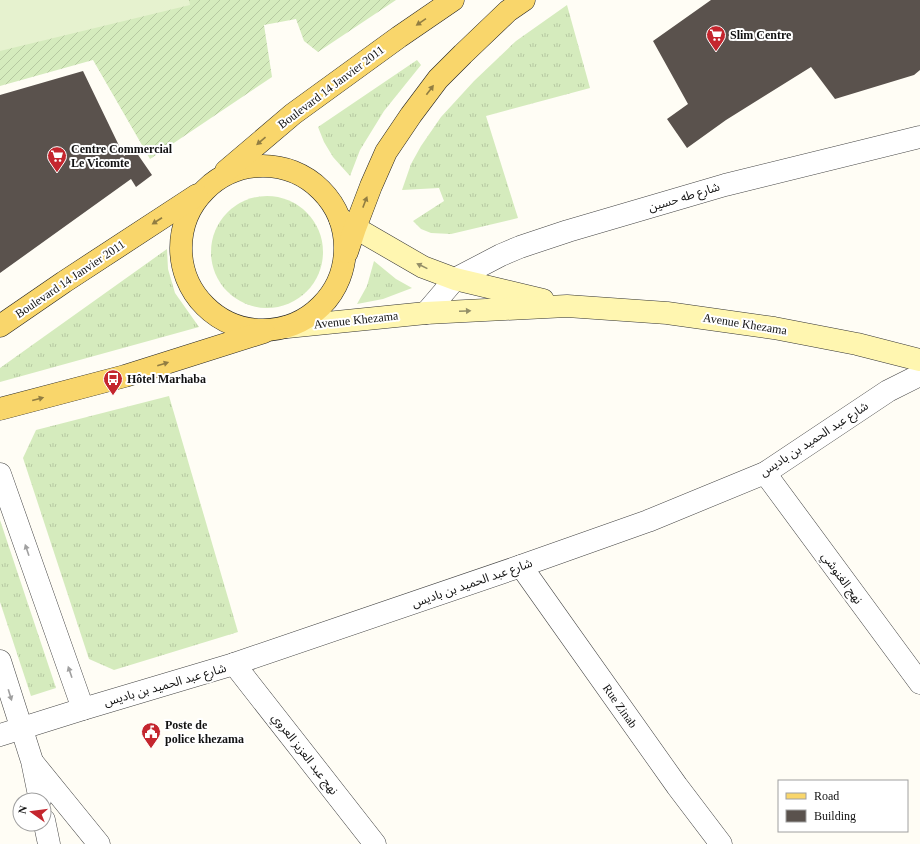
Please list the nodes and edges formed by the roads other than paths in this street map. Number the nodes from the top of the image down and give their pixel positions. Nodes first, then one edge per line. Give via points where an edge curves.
1 (453, 0) edge
2 (524, 0) edge
3 (920, 137) edge
4 (208, 187) junction
5 (347, 223) junction
6 (455, 279) junction
7 (567, 306) junction
8 (426, 313) junction
9 (0, 326) edge
10 (279, 328) junction
11 (920, 360) edge
12 (920, 374) edge
13 (0, 409) edge
14 (765, 473) junction
15 (0, 474) edge
16 (521, 566) junction
17 (0, 661) edge
18 (234, 664) junction
19 (920, 682) edge
20 (83, 709) junction
21 (21, 728) junction
22 (0, 735) edge
23 (32, 761) junction
24 (38, 792) edge
25 (46, 832) edge
26 (49, 844) edge
27 (99, 844) edge
28 (375, 844) edge
29 (721, 844) edge

1 -> 4 main road, Boulevard 14 Janvier 2011 via 293,114
5 -> 2 main road via 371,186 386,152 438,79 508,11
3 - 6 street, شارع طه حسين via 725,185 568,231 501,255
4 - 5 main road via 238,169 265,165 292,171 315,184
4 -> 9 main road, Boulevard 14 Janvier 2011
4 - 10 main road via 187,216 180,244 184,272 196,297 217,317 243,328
6 -> 5 main road, Avenue Khezama via 423,267
5 - 10 main road via 343,265 336,285 323,303 307,317
6 - 7 main road, Avenue Khezama
6 - 8 street
8 -> 7 main road, Avenue Khezama
7 - 11 main road, Avenue Khezama via 667,313 774,328 857,344
8 - 10 main road, Avenue Khezama
13 -> 10 main road via 125,376
12 - 14 street, شارع عبد الحميد بن باديس via 888,391
14 - 16 street, شارع عبد الحميد بن باديس via 648,521
14 - 19 street, نهج الغنوشي
20 -> 15 street
16 - 18 street, شارع عبد الحميد بن باديس
16 - 29 street, Rue Zinab
17 -> 21 street
18 - 20 street, شارع عبد الحميد بن باديس
18 - 28 street, نهج عبد العزيز العروي
20 - 21 street, شارع عبد الحميد بن باديس
21 - 22 street, شارع عبد الحميد بن باديس
21 - 23 street
23 - 24 street
23 - 27 street
25 - 26 street

